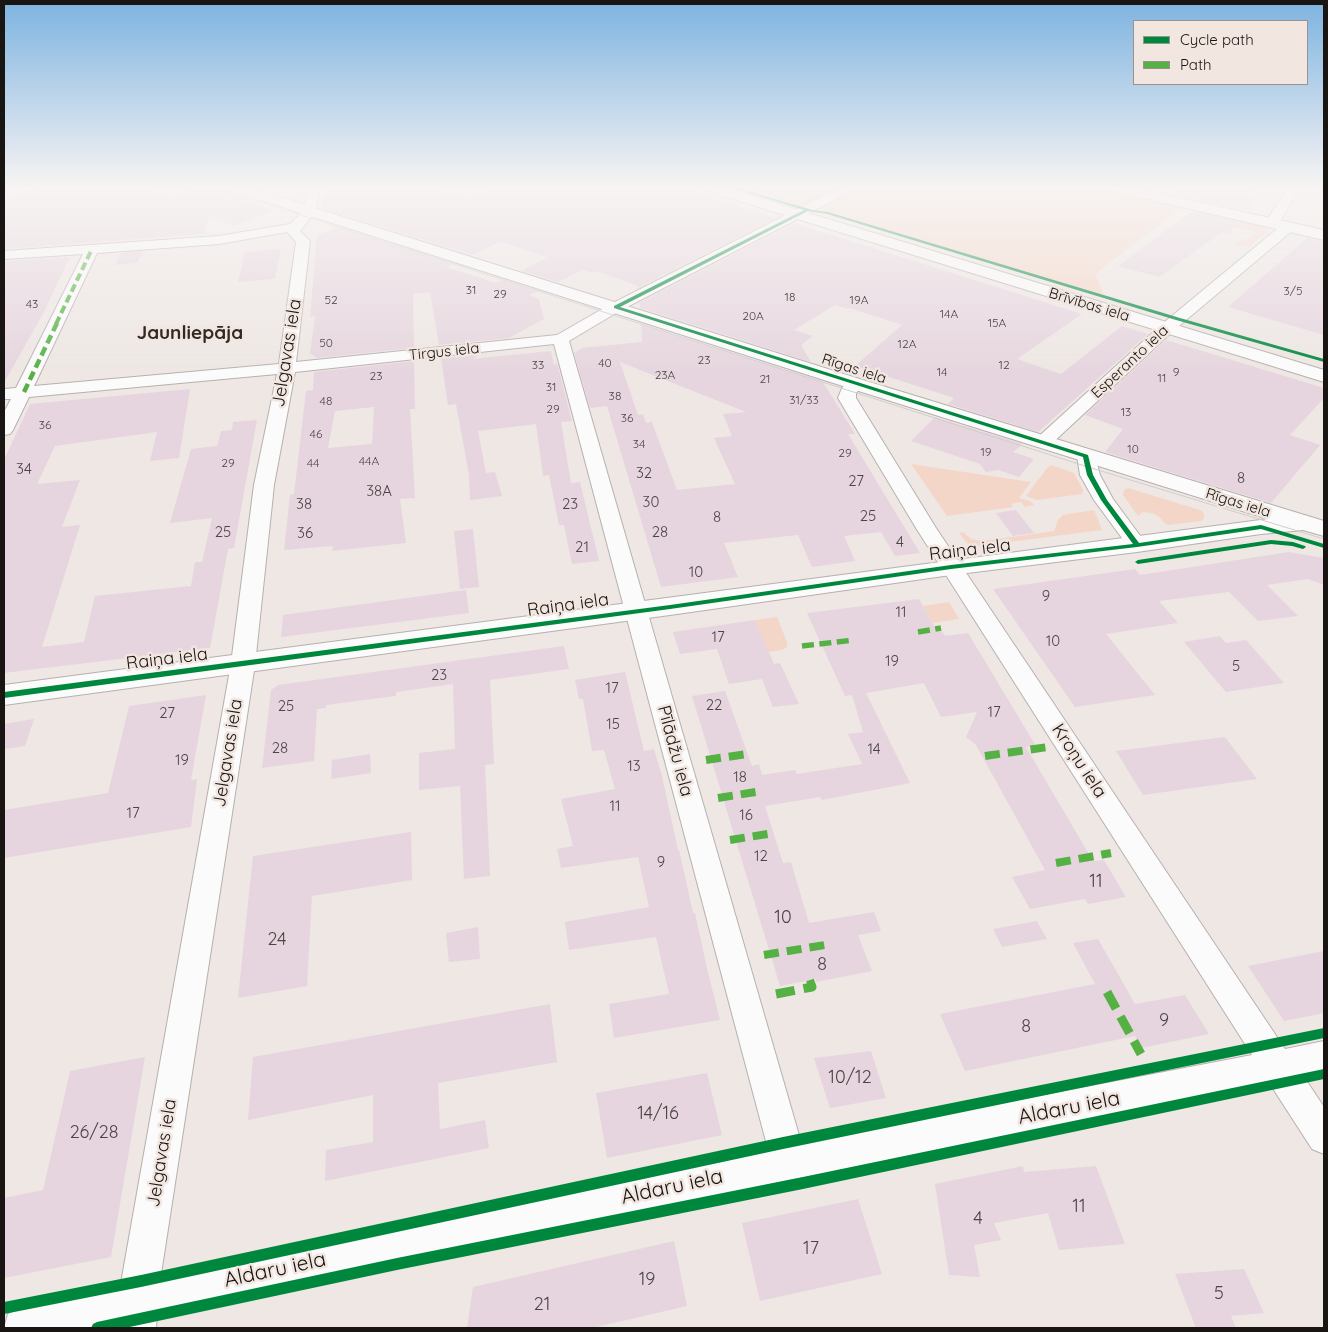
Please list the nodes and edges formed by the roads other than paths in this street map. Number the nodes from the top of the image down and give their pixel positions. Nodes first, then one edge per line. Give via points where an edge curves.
1 (75, 250) edge
2 (91, 250) edge
3 (302, 250) edge
4 (437, 250) edge
5 (727, 250) edge
6 (914, 250) edge
7 (1252, 250) edge
8 (4, 255) edge
9 (616, 307) junction
10 (1167, 328) junction
11 (561, 339) junction
12 (287, 368) junction
13 (1324, 376) edge
14 (856, 384) junction
15 (24, 392) junction
16 (4, 394) edge
17 (4, 430) edge
18 (1043, 442) junction
19 (1086, 456) junction
20 (1314, 526) edge
21 (1261, 527) junction
22 (1137, 545) junction
23 (1324, 546) edge
24 (951, 567) junction
25 (636, 611) junction
26 (243, 664) junction
27 (4, 695) edge
28 (1324, 1057) edge
29 (1280, 1067) junction
30 (1324, 1137) edge
31 (789, 1162) junction
32 (138, 1313) edge
33 (22, 1328) edge

1 - 8 street
2 - 15 street
3 - 12 street, Jelgavas iela
4 - 9 main road, Rīgas iela
5 - 9 street, Tirgus iela
6 - 10 main road, Brīvības iela
7 - 10 street, Esperanto iela
9 - 11 street, Tirgus iela
9 - 14 main road, Rīgas iela
10 - 13 main road, Brīvības iela
10 - 18 street, Esperanto iela
11 - 12 street, Tirgus iela
11 - 25 street, Pīlādžu iela
12 - 15 street, Tirgus iela
12 - 26 street, Jelgavas iela via 264,485
14 - 18 main road, Rīgas iela
14 - 24 street, Kroņu iela via 847,398
15 - 16 street, Tirgus iela
15 - 17 street
18 - 19 main road, Rīgas iela
19 - 20 main road, Rīgas iela
19 - 22 street via 1090,475 1099,492
20 - 21 main road, Raiņa iela
21 - 22 main road, Raiņa iela
21 - 23 main road, Rīgas iela
22 - 24 main road, Raiņa iela
24 - 25 main road, Raiņa iela
24 - 29 street, Kroņu iela
25 - 26 main road, Raiņa iela
25 - 31 street, Pīlādžu iela
26 - 27 main road, Raiņa iela
26 - 32 street, Jelgavas iela
28 - 29 street, Aldaru iela
29 - 30 street, Kroņu iela
29 - 31 street, Aldaru iela
31 - 32 street, Aldaru iela
32 - 33 street, Aldaru iela

